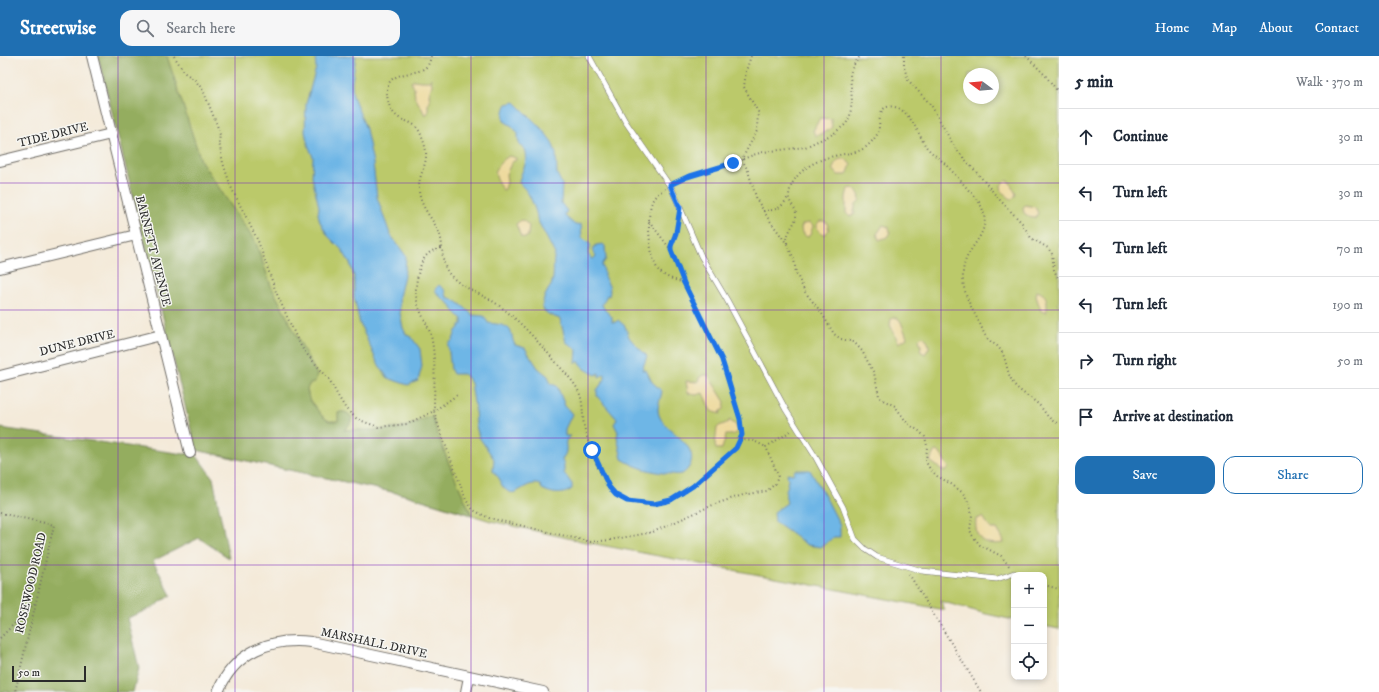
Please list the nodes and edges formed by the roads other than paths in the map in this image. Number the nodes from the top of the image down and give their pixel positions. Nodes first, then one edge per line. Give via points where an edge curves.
1 (92, 56) edge
2 (589, 56) edge
3 (111, 134) junction
4 (0, 161) edge
5 (136, 235) junction
6 (0, 268) edge
7 (161, 335) junction
8 (0, 376) edge
9 (190, 453) dead end
10 (1011, 574) edge
11 (470, 677) junction
12 (218, 692) edge
13 (466, 692) edge
14 (542, 692) edge

1 - 3 street, BARNETT AVENUE
2 - 10 lane via 625,120 670,185 701,256 795,425 815,456 842,507 855,540 877,557 922,572 997,578
3 - 4 street, TIDE DRIVE
3 - 5 street, BARNETT AVENUE
5 - 6 street
5 - 7 street, BARNETT AVENUE
7 - 8 street, DUNE DRIVE
7 - 9 street, BARNETT AVENUE
11 - 12 street, MARSHALL DRIVE via 311,642 285,641 262,647 247,655 223,681
11 - 13 street
11 - 14 street, MARSHALL DRIVE

